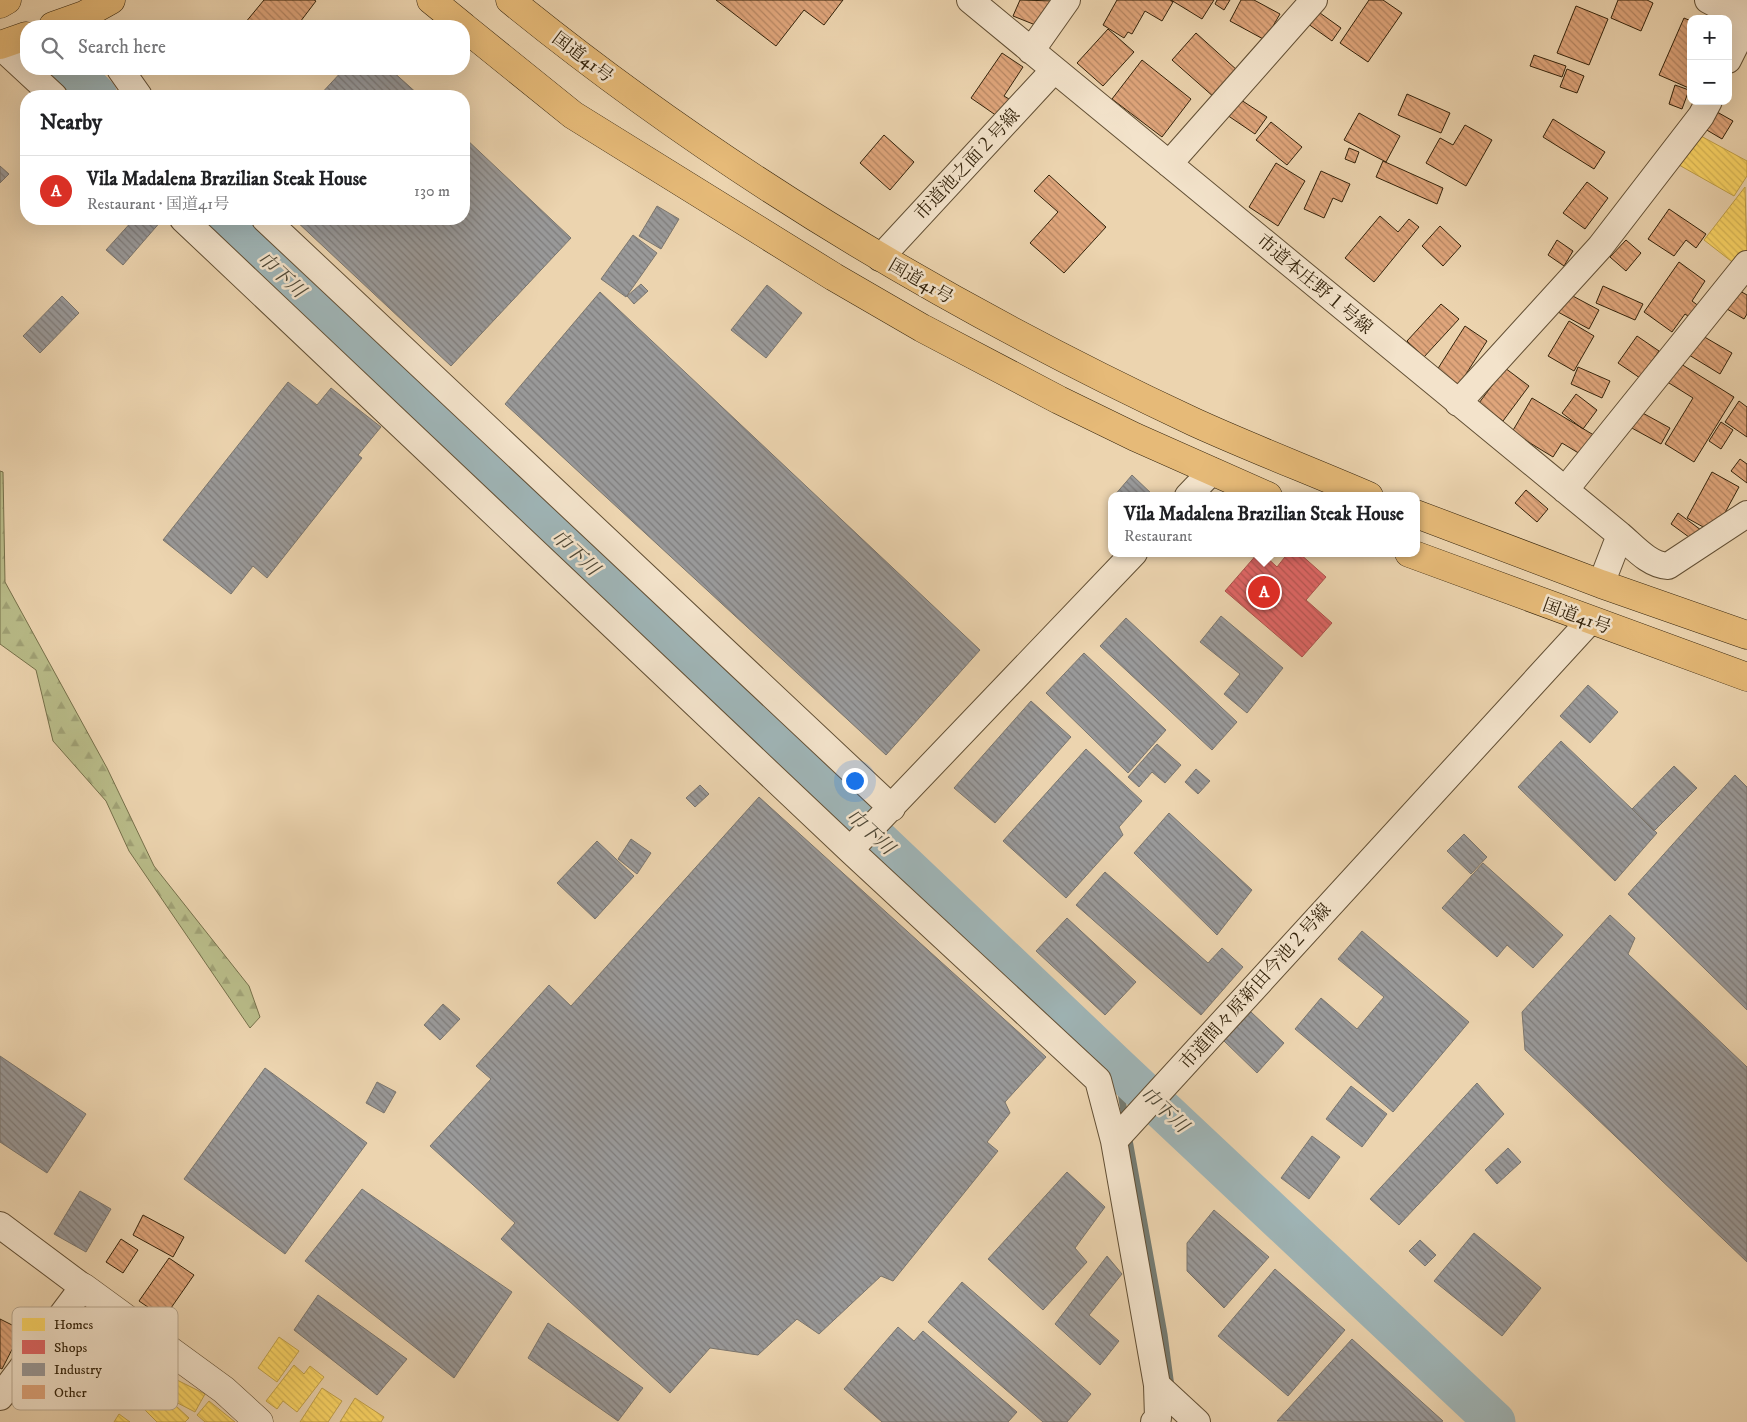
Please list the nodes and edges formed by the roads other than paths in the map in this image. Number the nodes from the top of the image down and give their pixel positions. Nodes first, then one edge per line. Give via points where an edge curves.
1 (7, 0) edge
2 (112, 0) edge
3 (432, 0) edge
4 (510, 0) edge
5 (970, 0) edge
6 (1067, 0) edge
7 (1314, 0) edge
8 (1712, 1) edge
9 (0, 4) edge
10 (1739, 8) edge
11 (88, 20) edge
12 (456, 20) edge
13 (470, 32) edge
14 (20, 38) edge
15 (0, 45) edge
16 (1030, 51) junction
17 (1737, 52) edge
18 (20, 64) edge
19 (1054, 70) junction
20 (32, 75) edge
21 (124, 75) edge
22 (48, 90) edge
23 (135, 90) edge
24 (1707, 105) edge
25 (1169, 164) junction
26 (189, 225) edge
27 (271, 225) edge
28 (880, 258) junction
29 (1747, 264) edge
30 (1458, 403) junction
31 (1212, 471) junction
32 (1565, 490) junction
33 (1192, 492) edge
34 (1259, 492) edge
35 (1359, 492) edge
36 (1747, 514) edge
37 (1420, 516) edge
38 (1620, 535) junction
39 (1130, 557) edge
40 (1420, 557) edge
41 (1601, 584) junction
42 (1590, 621) junction
43 (1747, 635) edge
44 (1747, 677) edge
45 (892, 808) junction
46 (850, 850) junction
47 (1114, 1141) junction
48 (0, 1225) edge
49 (83, 1287) junction
50 (68, 1307) edge
51 (110, 1307) edge
52 (178, 1356) edge
53 (12, 1381) edge
54 (1157, 1385) junction
55 (0, 1397) edge
56 (259, 1422) edge
57 (1154, 1422) edge
58 (1197, 1422) edge

1 - 9 highway
2 - 11 highway
3 - 12 highway
4 - 28 highway, 国道41号 via 706,148
5 - 16 street, 市道本庄野１号線
6 - 16 street
7 - 25 street
8 - 10 street
10 - 17 street
13 - 31 highway via 573,115 834,277 922,328 1059,400
14 - 15 highway
15 - 18 street
16 - 19 street, 市道本庄野１号線
19 - 25 street, 市道本庄野１号線
19 - 28 street, 市道池之面２号線
20 - 22 street
21 - 23 street
24 - 30 street via 1702,116 1600,247
25 - 30 street, 市道本庄野１号線
26 - 46 street
27 - 45 street
28 - 35 highway, 国道41号 via 1012,332 1143,397 1230,438
29 - 32 street
30 - 32 street, 市道本庄野１号線
31 - 33 street
31 - 34 highway
32 - 38 street, 市道本庄野１号線
36 - 38 street, 市道本庄野１号線 via 1668,566 1661,566 1648,558
37 - 41 highway
38 - 41 street
39 - 45 street
40 - 42 highway, 国道41号
41 - 43 highway
42 - 44 highway, 国道41号
42 - 47 street, 市道間々原新田今池２号線
45 - 46 street
46 - 47 street via 1098,1080
47 - 54 street
48 - 49 street
49 - 50 street
49 - 51 street
52 - 56 street via 224,1390
53 - 55 street
54 - 57 street via 1158,1418
54 - 58 street

